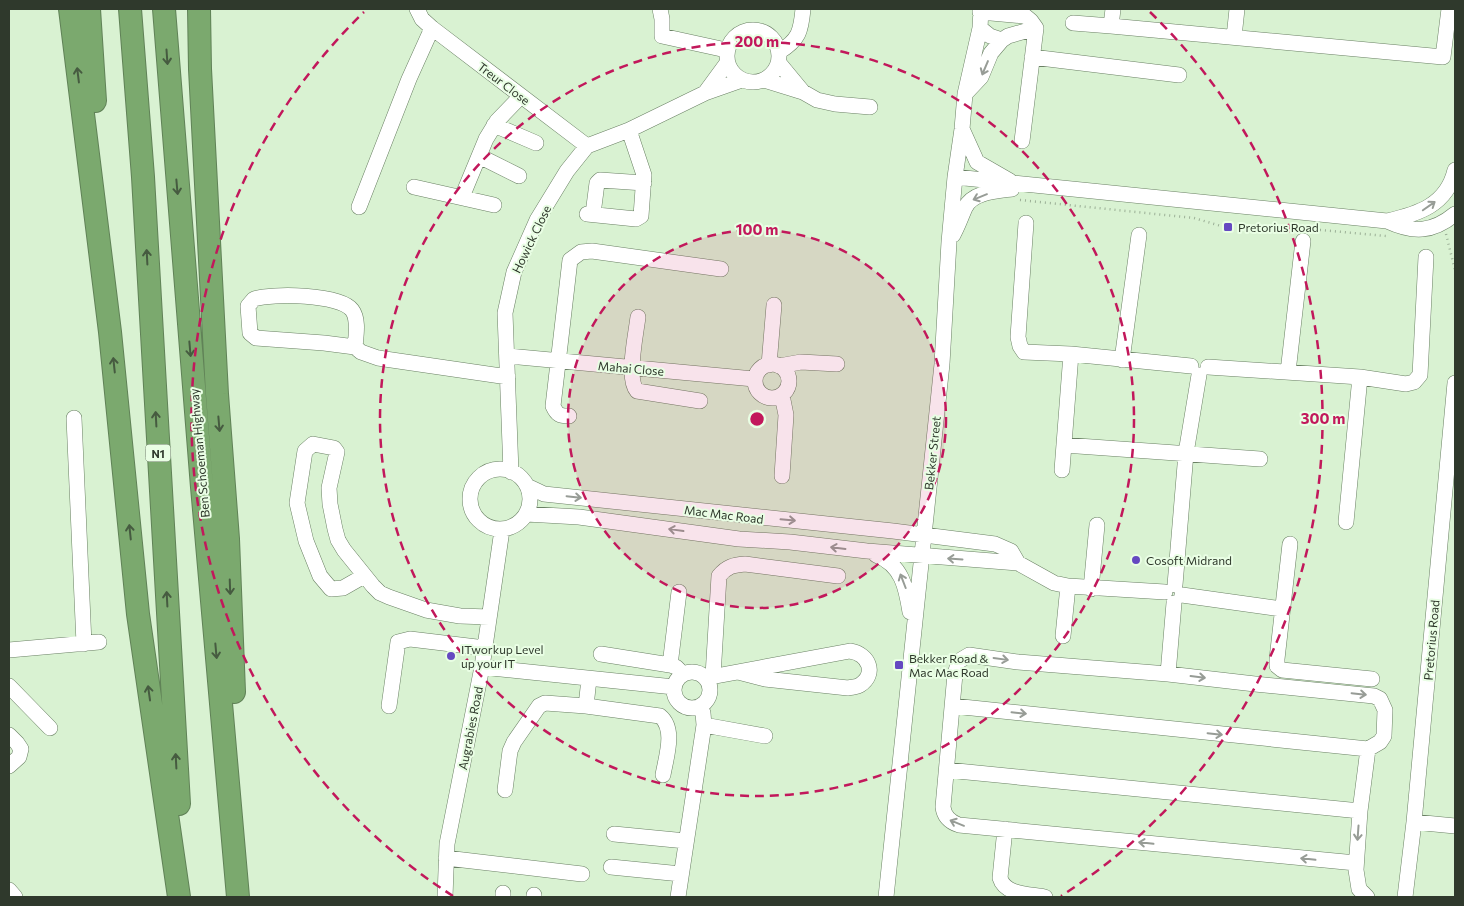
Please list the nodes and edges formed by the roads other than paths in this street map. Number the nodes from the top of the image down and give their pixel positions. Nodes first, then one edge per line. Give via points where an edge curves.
1 (70, 9) edge
2 (89, 9) edge
3 (130, 9) edge
4 (164, 9) edge
5 (187, 9) edge
6 (200, 9) edge
7 (660, 9) edge
8 (802, 9) edge
9 (1113, 9) edge
10 (1237, 9) edge
11 (1449, 9) edge
12 (981, 10) edge
13 (424, 19) edge
14 (1073, 23) dead end
15 (1111, 26) junction
16 (980, 28) junction
17 (1036, 28) junction
18 (1234, 37) junction
19 (1002, 40) junction
20 (727, 56) junction
21 (779, 57) junction
22 (1032, 57) junction
23 (1179, 75) dead end
24 (742, 80) junction
25 (764, 80) junction
26 (803, 92) junction
27 (705, 93) junction
28 (965, 94) junction
29 (521, 96) junction
30 (870, 107) dead end
31 (494, 125) junction
32 (962, 129) junction
33 (629, 130) junction
34 (1022, 141) dead end
35 (536, 142) dead end
36 (587, 146) junction
37 (478, 156) junction
38 (1455, 170) edge
39 (519, 176) dead end
40 (955, 177) junction
41 (644, 183) junction
42 (1020, 184) junction
43 (414, 186) dead end
44 (462, 197) junction
45 (494, 205) dead end
46 (359, 207) dead end
47 (1455, 214) edge
48 (1026, 223) dead end
49 (1389, 229) junction
50 (1304, 233) road end
51 (1139, 235) dead end
52 (949, 242) junction
53 (1426, 257) dead end
54 (721, 270) dead end
55 (774, 305) dead end
56 (638, 317) dead end
57 (110, 332) junction
58 (355, 348) junction
59 (1070, 354) junction
60 (508, 356) junction
61 (1122, 360) junction
62 (557, 361) junction
63 (837, 364) dead end
64 (774, 365) junction
65 (632, 368) junction
66 (1199, 369) junction
67 (1288, 372) junction
68 (508, 376) junction
69 (1360, 377) junction
70 (754, 379) junction
71 (1455, 383) edge
72 (216, 394) junction
73 (782, 395) junction
74 (700, 401) dead end
75 (570, 416) dead end
76 (74, 418) dead end
77 (1064, 445) junction
78 (1186, 454) junction
79 (1260, 459) dead end
80 (1062, 470) dead end
81 (511, 472) junction
82 (782, 476) dead end
83 (527, 486) junction
84 (526, 514) junction
85 (742, 516) junction
86 (1346, 522) dead end
87 (1097, 525) dead end
88 (502, 530) junction
89 (923, 535) junction
90 (739, 539) junction
91 (1290, 544) dead end
92 (866, 551) junction
93 (921, 556) junction
94 (1018, 563) junction
95 (364, 576) junction
96 (838, 576) dead end
97 (1068, 586) junction
98 (1091, 589) junction
99 (679, 592) dead end
100 (1174, 594) junction
101 (1282, 609) junction
102 (489, 617) junction
103 (913, 628) junction
104 (1063, 636) dead end
105 (485, 648) junction
106 (9, 650) edge
107 (601, 654) dead end
108 (670, 664) junction
109 (482, 667) junction
110 (738, 672) junction
111 (683, 674) junction
112 (1168, 674) junction
113 (709, 677) junction
114 (1372, 678) dead end
115 (588, 679) junction
116 (9, 686) edge
117 (674, 687) junction
118 (389, 706) dead end
119 (586, 706) junction
120 (700, 706) junction
121 (953, 706) junction
122 (704, 725) junction
123 (50, 728) dead end
124 (9, 736) edge
125 (766, 736) dead end
126 (1368, 750) junction
127 (9, 766) edge
128 (946, 770) junction
129 (663, 775) dead end
130 (505, 790) dead end
131 (1360, 811) junction
132 (1414, 822) junction
133 (1455, 826) edge
134 (1005, 829) junction
135 (614, 834) dead end
136 (686, 841) junction
137 (446, 858) junction
138 (1356, 863) junction
139 (611, 867) dead end
140 (582, 874) dead end
141 (681, 874) junction
142 (9, 890) edge
143 (1018, 895) edge
144 (15, 897) edge
145 (179, 897) edge
146 (184, 897) edge
147 (238, 897) edge
148 (242, 897) edge
149 (445, 897) edge
150 (678, 897) edge
151 (886, 897) edge
152 (1045, 897) edge
153 (1367, 897) edge
154 (1405, 897) edge

57 -> 1 highway
2 - 57 highway
146 -> 3 highway, N1 via 143,177
4 -> 147 highway, Ben Schoeman Highway
5 - 72 highway
6 - 72 highway
7 - 20 street via 662,36
8 - 21 street via 802,22 796,39
9 - 15 street
10 - 18 street
11 - 18 street via 1443,57
12 - 16 street, Bekker Street
12 - 17 street via 1025,16
13 - 29 street, Treur Close
13 - 46 street via 409,79
14 - 15 street
15 - 18 street
16 - 19 street
16 - 28 street, Bekker Street
17 - 19 street
17 - 22 street
19 -> 28 street via 981,77
20 - 21 street via 732,39 742,31 754,29 766,32 775,40
20 - 24 street via 733,74
20 - 27 street
21 - 25 street via 773,73
21 - 26 street
22 - 23 street
22 - 34 street
24 - 25 street
24 - 27 street
25 - 26 street
26 - 30 street via 816,100
27 - 33 street
28 - 32 street, Bekker Street
29 - 31 street
29 - 36 street, Treur Close
31 - 35 street
31 - 37 street
32 - 40 street, Bekker Street
32 - 42 street via 977,162
33 - 36 street
33 - 41 street
36 - 60 street, Howick Close via 567,171 537,220 514,272 505,314
37 - 39 street
37 - 44 street
49 -> 38 street via 1438,199 1448,189
40 - 42 street
40 - 52 street, Bekker Street
41 - 41 street via 600,180 590,214 639,218
42 - 49 street
42 -> 52 street via 977,196 966,207
43 - 44 street
44 - 45 street
47 - 49 street via 1438,224 1416,230
48 - 59 street via 1020,346 1024,352
50 - 67 street
51 - 61 street
52 - 89 street, Bekker Street via 942,364
53 - 69 street via 1418,379 1406,384
54 - 62 street via 607,252 581,252 570,260
55 - 64 street
56 - 65 street
145 -> 57 highway via 138,614
58 - 58 street via 256,338 250,333 248,306 254,298 274,295 340,302 352,309 356,318
58 - 68 street via 378,358
59 - 61 street
59 - 77 street
60 - 62 street, Mahai Close
60 - 68 street, Howick Close
61 - 66 street
62 - 65 street, Mahai Close
62 - 75 street via 553,406 560,416
63 - 64 street via 801,362
64 - 70 street via 759,370
64 - 73 street via 785,370 788,376 789,383
65 - 70 street, Mahai Close
65 - 74 street via 633,385 638,391
66 - 67 street
66 - 78 street
67 - 69 street
68 - 81 street, Howick Close
69 - 86 street
70 - 73 street via 758,392 763,396
71 - 132 street, Pretorius Road
72 -> 148 highway via 228,539
73 - 82 street via 786,415
76 - 106 street via 91,643
77 - 78 street
77 - 80 street
78 - 79 street
78 - 100 street
81 - 83 street via 522,478
81 - 88 street via 494,470 484,474 476,480 470,499 471,509 483,525
83 - 84 street via 530,505
83 -> 85 street, Mac Mac Road via 544,494
84 - 88 street via 512,528
90 -> 84 street, Mac Mac Road
85 -> 89 street, Mac Mac Road
85 - 90 street
87 - 98 street
88 - 102 street, Augrabies Road
89 - 93 street, Bekker Street
89 - 94 street, Mac Mac Road via 995,544 1010,551
92 -> 90 street, Mac Mac Road
91 - 101 street
92 - 93 street, Mac Mac Road
103 -> 92 street via 906,587 900,573 884,558
94 -> 93 street, Mac Mac Road
93 - 103 street, Bekker Street
94 - 97 street via 1054,583
95 - 95 street via 338,540 335,529 329,488 337,452 334,448 313,444 305,451 297,503 306,541 320,576 331,589 343,588
95 - 102 street via 380,593 426,610
96 - 113 street via 745,564 724,569 719,576
97 - 98 street
97 - 104 street
98 - 100 street
99 - 108 street
100 - 101 street
100 - 112 street
101 - 114 street via 1276,659 1279,668
102 - 105 street, Augrabies Road
103 - 151 street, Bekker Street
105 - 109 street, Augrabies Road
105 - 118 street via 410,639 398,642
107 - 108 street
108 - 111 street
109 - 115 street
109 - 137 street, Augrabies Road via 446,844
110 - 110 street via 850,651 859,652 866,658 870,670 859,686 848,688 765,680
110 - 113 street
111 - 113 street via 691,672
111 - 117 street
121 -> 112 street via 956,667 962,658 969,655
112 -> 126 street via 1374,696 1380,699 1385,710 1384,736
113 - 120 street via 709,693
115 - 117 street
115 - 119 street
116 - 123 street
117 - 120 street via 678,702 685,707
119 - 129 street via 660,716 665,720 668,736
119 - 130 street via 546,703 539,706 510,751
120 - 122 street
121 -> 126 street
121 - 128 street
122 - 125 street
122 - 136 street
124 - 127 street via 21,749 19,757
126 - 131 street
128 - 131 street
134 -> 128 street via 959,826 948,818 943,807
131 -> 138 street
132 - 133 street
132 - 154 street, Pretorius Road
138 -> 134 street
134 - 143 street via 1001,880 1006,888
135 - 136 street
136 - 141 street
137 - 140 street
137 - 149 street, Augrabies Road
138 - 153 street via 1359,889
139 - 141 street
141 - 150 street
142 - 144 street
143 - 152 street

